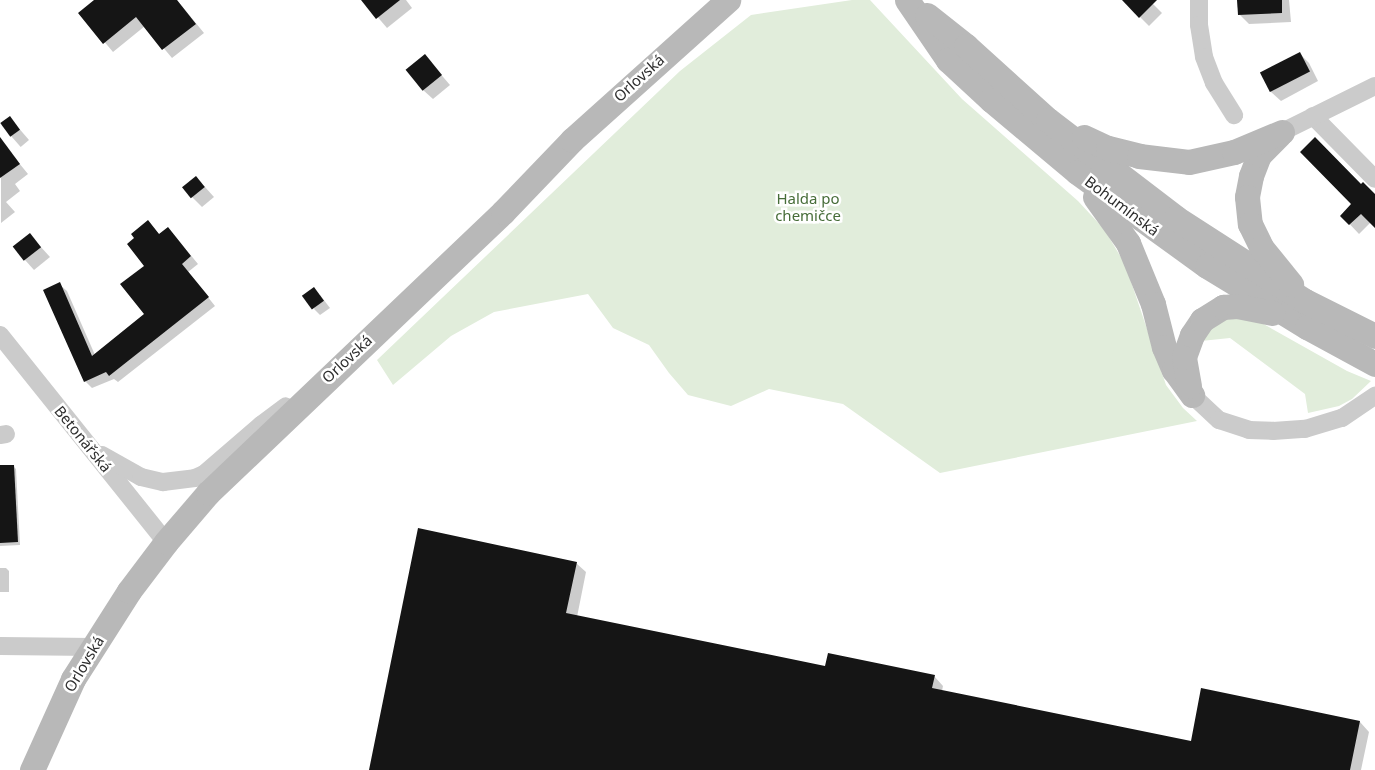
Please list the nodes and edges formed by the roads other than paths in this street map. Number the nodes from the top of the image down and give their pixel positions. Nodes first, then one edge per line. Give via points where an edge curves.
1 (728, 0) edge
2 (907, 0) edge
3 (1199, 0) edge
4 (1375, 86) edge
5 (1234, 115) dead end
6 (1313, 116) junction
7 (1048, 120) junction
8 (1282, 132) junction
9 (1077, 172) junction
10 (1375, 179) edge
11 (1306, 301) junction
12 (1307, 328) junction
13 (0, 335) edge
14 (1372, 348) edge
15 (313, 392) junction
16 (1192, 396) junction
17 (1375, 396) edge
18 (90, 448) junction
19 (166, 542) junction
20 (0, 646) edge
21 (94, 646) junction
22 (32, 770) edge

1 - 15 main road, Orlovská via 572,140 502,212
2 - 7 main road, Bohumínská via 966,46
2 - 9 main road, Bohumínská via 948,60
3 - 5 street via 1204,57 1214,83
4 - 6 street
6 - 8 street
6 - 10 street
7 - 8 main road via 1108,148 1138,156 1189,162 1234,152
7 - 11 main road, Bohumínská via 1176,218
8 - 11 main road via 1259,154 1251,176 1247,197 1250,224 1261,248
9 - 12 main road, Bohumínská via 1207,266
9 - 16 main road via 1128,243 1152,304 1164,347 1174,370
11 - 14 main road, Bohumínská
12 - 14 main road, Bohumínská
12 - 16 main road via 1272,313 1253,309 1230,307 1214,311 1202,320 1192,335 1184,357
13 - 18 street, Betonářská
15 - 18 street via 277,412 204,474 195,478 164,482 141,477
15 - 19 main road, Orlovská via 208,493
16 - 17 street via 1219,420 1249,430 1273,431 1305,429 1342,418
18 - 19 street, Betonářská
19 - 21 main road, Orlovská
20 - 21 street
21 - 22 main road, Orlovská via 73,679

